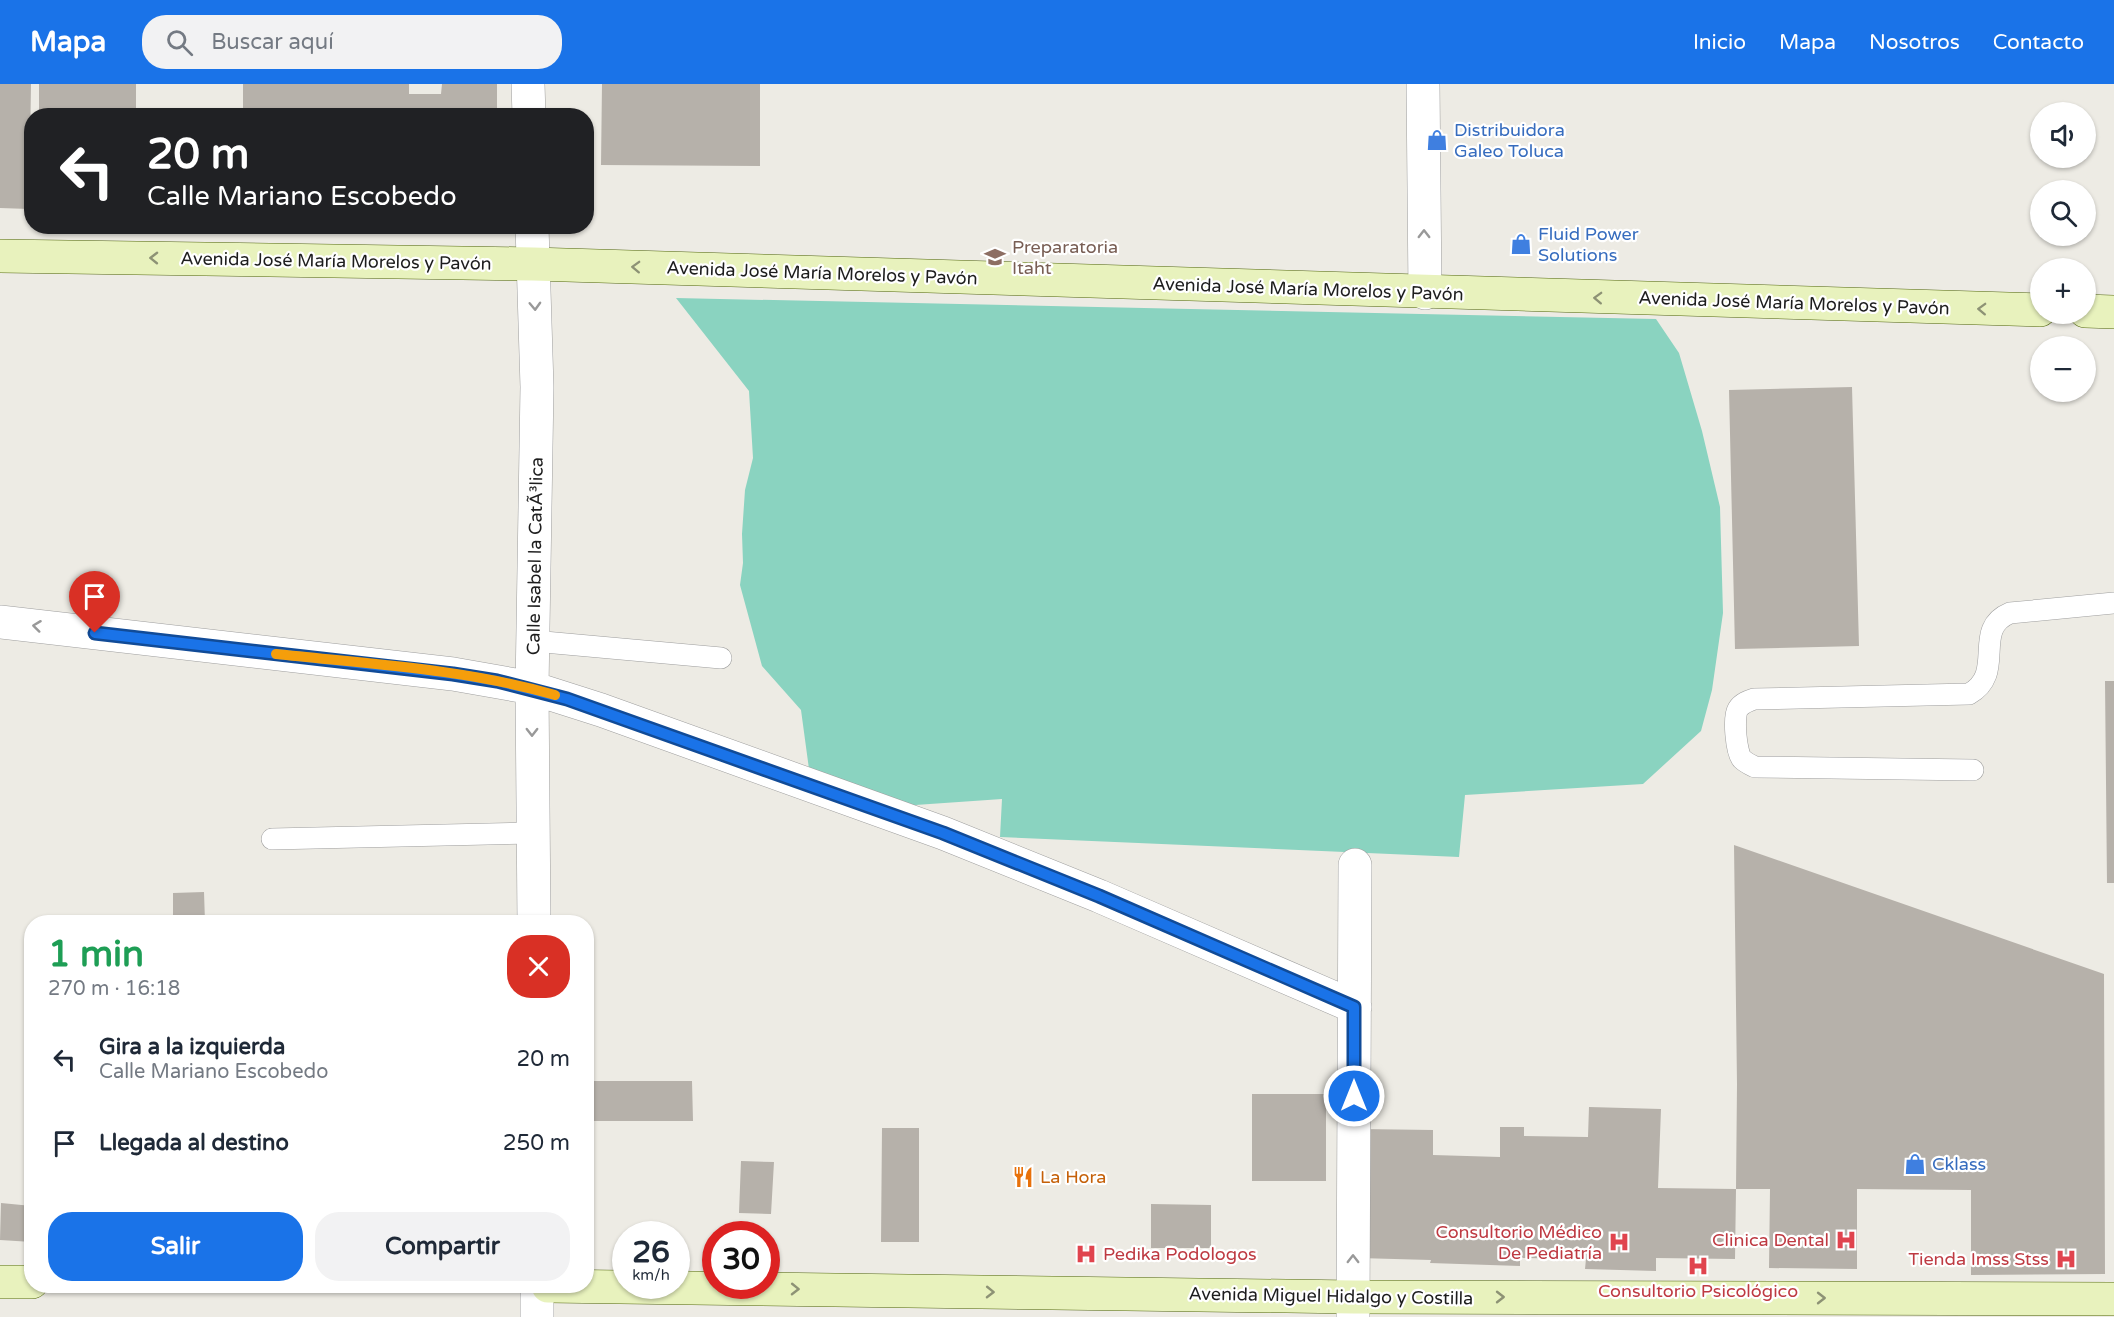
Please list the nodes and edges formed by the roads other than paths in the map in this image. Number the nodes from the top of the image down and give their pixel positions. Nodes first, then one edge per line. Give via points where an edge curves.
1 (528, 84) edge
2 (1423, 84) edge
3 (529, 108) edge
4 (532, 234) edge
5 (0, 256) edge
6 (533, 264) junction
7 (1425, 293) junction
8 (2030, 310) edge
9 (2096, 311) edge
10 (2114, 312) edge
11 (2114, 603) edge
12 (0, 622) edge
13 (533, 641) junction
14 (722, 658) dead end
15 (532, 688) junction
16 (1973, 770) dead end
17 (533, 833) junction
18 (272, 839) dead end
19 (1355, 865) dead end
20 (534, 915) edge
21 (1354, 1007) junction
22 (0, 1282) edge
23 (24, 1282) edge
24 (594, 1287) edge
25 (537, 1293) edge
26 (2114, 1299) edge
27 (1353, 1307) edge
28 (537, 1317) edge

1 - 3 street
7 -> 2 street
4 - 6 street, Calle Isabel la CatÃ³lica
6 -> 5 main road, Avenida José María Morelos y Pavón
7 -> 6 main road, Avenida José María Morelos y Pavón
6 -> 13 street, Calle Isabel la CatÃ³lica via 537,387
8 -> 7 main road, Avenida José María Morelos y Pavón
9 - 10 main road
11 - 16 lane via 2001,616 1991,632 1984,682 1970,694 1754,699 1738,709 1735,718 1741,759 1755,766
15 -> 12 street via 453,674
13 - 14 lane
13 - 15 street, Calle Isabel la CatÃ³lica
15 -> 17 street, Calle Isabel la CatÃ³lica
15 - 21 street via 943,833
17 - 18 lane
17 - 20 street, Calle Isabel la CatÃ³lica
19 - 21 street
27 -> 21 street
22 - 23 main road
24 -> 27 main road, Avenida Miguel Hidalgo y Costilla
25 - 28 street
27 -> 26 main road, Avenida Miguel Hidalgo y Costilla

